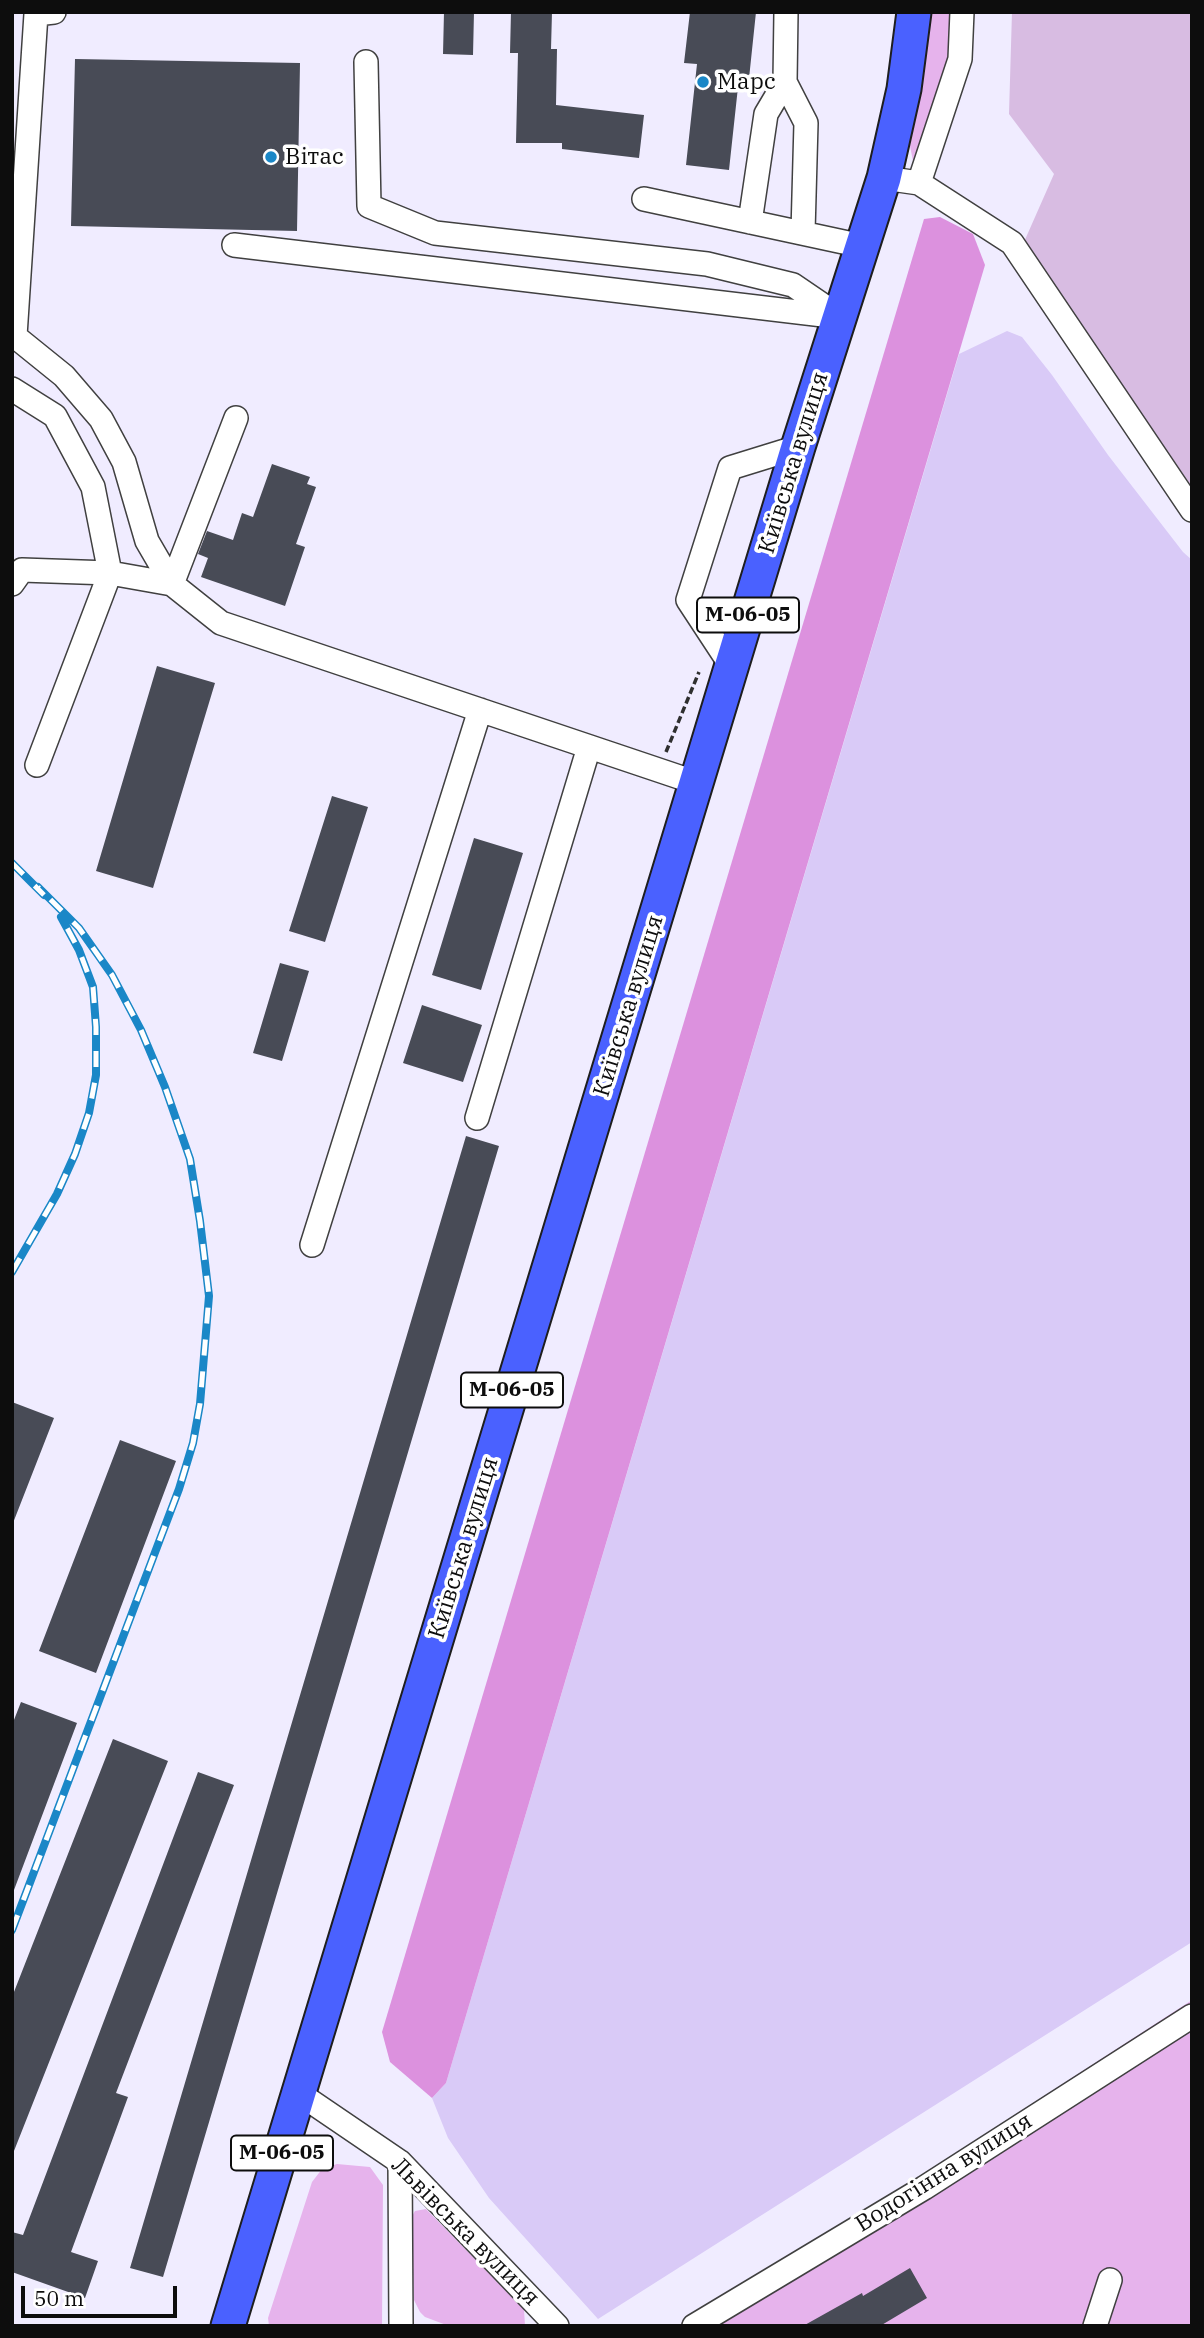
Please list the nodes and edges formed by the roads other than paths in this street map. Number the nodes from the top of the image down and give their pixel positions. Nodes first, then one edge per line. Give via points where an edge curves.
1 (54, 12) edge
2 (786, 12) edge
3 (914, 12) edge
4 (962, 12) edge
5 (366, 62) dead end
6 (785, 82) junction
7 (884, 178) junction
8 (919, 183) junction
9 (644, 199) dead end
10 (750, 222) junction
11 (803, 232) junction
12 (234, 245) dead end
13 (862, 246) junction
14 (840, 317) junction
15 (14, 335) edge
16 (12, 389) edge
17 (236, 418) dead end
18 (798, 447) junction
19 (1192, 510) edge
20 (110, 573) junction
21 (12, 584) edge
22 (172, 584) junction
23 (732, 667) junction
24 (480, 710) junction
25 (589, 747) junction
26 (37, 765) dead end
27 (697, 783) junction
28 (477, 1118) dead end
29 (312, 1245) dead end
30 (1192, 2016) edge
31 (300, 2094) junction
32 (400, 2162) junction
33 (1110, 2280) dead end
34 (228, 2326) edge
35 (401, 2326) edge
36 (558, 2326) edge
37 (694, 2326) edge
38 (1095, 2326) edge

1 - 15 street via 36,14
2 - 6 street
3 - 7 highway, Київська вулиця / М-06-05 via 904,89
4 - 8 street via 960,59
5 - 14 street via 369,206 435,233 707,264 793,285
6 - 10 street via 766,114
6 - 11 street via 806,123
7 - 8 street
7 - 13 highway, Київська вулиця / М-06-05
8 - 19 street via 1012,243
9 - 10 street
10 - 11 street
11 - 13 street
12 - 14 street
13 - 14 highway, Київська вулиця / М-06-05
14 - 18 highway, Київська вулиця / М-06-05
15 - 22 street via 64,376 101,419 124,462 147,541
16 - 20 street via 55,416 93,487
17 - 22 street
18 - 23 highway, Київська вулиця / М-06-05
18 - 23 street via 730,468 688,600
20 - 21 street via 22,570
20 - 22 street
20 - 26 street
22 - 24 street via 221,623
23 - 27 highway, Київська вулиця / М-06-05
24 - 25 street
24 - 29 street
25 - 27 street
25 - 28 street
27 - 31 highway, Київська вулиця / М-06-05
30 - 37 street, Водогінна вулиця via 924,2188
31 - 32 street, Львівська вулиця
31 - 34 highway, М-06-05
32 - 35 street
32 - 36 street, Львівська вулиця
33 - 38 street

